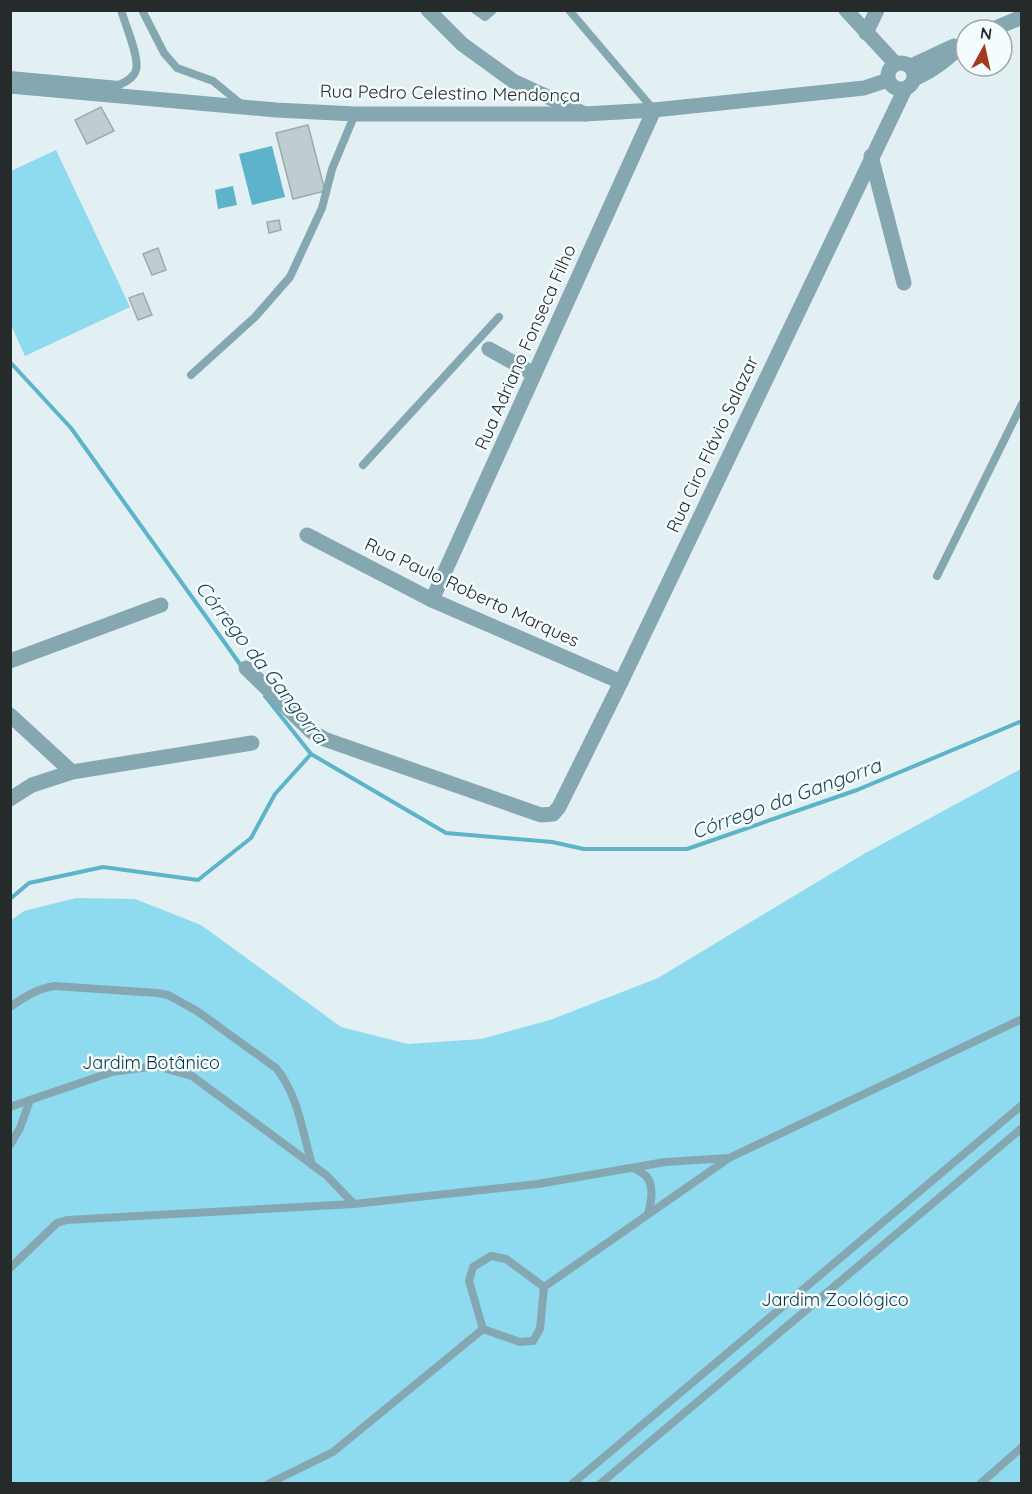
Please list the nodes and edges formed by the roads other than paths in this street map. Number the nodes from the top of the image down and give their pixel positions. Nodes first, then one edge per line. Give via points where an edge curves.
1 (121, 10) edge
2 (142, 10) edge
3 (428, 10) edge
4 (475, 10) edge
5 (494, 10) edge
6 (561, 10) edge
7 (846, 10) edge
8 (877, 10) edge
9 (569, 12) edge
10 (870, 38) junction
11 (954, 54) edge
12 (890, 71) junction
13 (10, 75) edge
14 (910, 78) junction
15 (10, 86) edge
16 (243, 106) junction
17 (654, 110) junction
18 (355, 114) junction
19 (585, 114) junction
20 (871, 156) junction
21 (904, 283) dead end
22 (499, 317) dead end
23 (483, 345) junction
24 (534, 374) junction
25 (191, 375) dead end
26 (1022, 404) edge
27 (363, 465) dead end
28 (308, 535) dead end
29 (937, 576) dead end
30 (432, 600) junction
31 (162, 605) dead end
32 (10, 661) edge
33 (246, 668) dead end
34 (621, 682) junction
35 (10, 715) edge
36 (252, 743) dead end
37 (72, 772) junction
38 (10, 799) edge
39 (10, 1007) edge
40 (1022, 1019) edge
41 (30, 1100) junction
42 (1022, 1105) edge
43 (10, 1107) edge
44 (1022, 1128) edge
45 (10, 1145) edge
46 (729, 1158) junction
47 (312, 1166) junction
48 (633, 1168) junction
49 (354, 1204) junction
50 (648, 1214) junction
51 (10, 1268) edge
52 (544, 1287) junction
53 (483, 1329) junction
54 (1022, 1447) edge
55 (268, 1484) edge
56 (572, 1484) edge
57 (600, 1484) edge
58 (980, 1484) edge

1 - 13 lane via 137,61 136,72 128,81 119,86
2 - 16 lane via 164,53 177,68 213,81
3 - 19 street via 462,44 513,81
4 - 5 lane via 485,16
6 - 9 lane
7 - 10 street
8 - 10 street
9 - 17 lane
10 - 12 street
11 - 14 street via 929,73
12 - 14 street via 900,62
12 - 14 street via 895,88
12 - 17 street, Rua Pedro Celestino Mendonça via 864,88
14 - 20 street, Rua Ciro Flávio Salazar
15 - 16 street, Rua Pedro Celestino Mendonça
16 - 18 street, Rua Pedro Celestino Mendonça
17 - 19 street, Rua Pedro Celestino Mendonça
17 - 24 street, Rua Adriano Fonseca Filho
18 - 19 street, Rua Pedro Celestino Mendonça
18 - 25 lane via 332,169 322,208 290,277 255,317
20 - 21 street
20 - 34 street, Rua Ciro Flávio Salazar
22 - 23 lane
23 - 24 street
23 - 27 lane
24 - 30 street, Rua Adriano Fonseca Filho
26 - 29 lane
28 - 30 street, Rua Paulo Roberto Marques
30 - 34 street, Rua Paulo Roberto Marques
31 - 32 street
33 - 34 street, Rua Ciro Flávio Salazar via 324,739 541,815 553,814 559,807
35 - 37 street
36 - 37 street
37 - 38 street via 32,785
39 - 47 lane via 29,994 54,986 157,993 180,1001 276,1068 285,1079
40 - 46 lane
41 - 43 lane
41 - 45 lane
41 - 47 lane via 112,1072 156,1066 192,1076
42 - 56 lane
44 - 57 lane
46 - 48 lane
46 - 50 lane
47 - 49 lane
48 - 49 lane via 537,1184
48 - 50 lane via 646,1176 650,1185 652,1200
49 - 51 lane via 67,1220 57,1223
50 - 52 lane
52 - 53 lane via 540,1329 533,1341 520,1342
52 - 53 lane via 506,1259 491,1256 473,1267 469,1281
53 - 55 lane via 333,1452
54 - 58 lane

